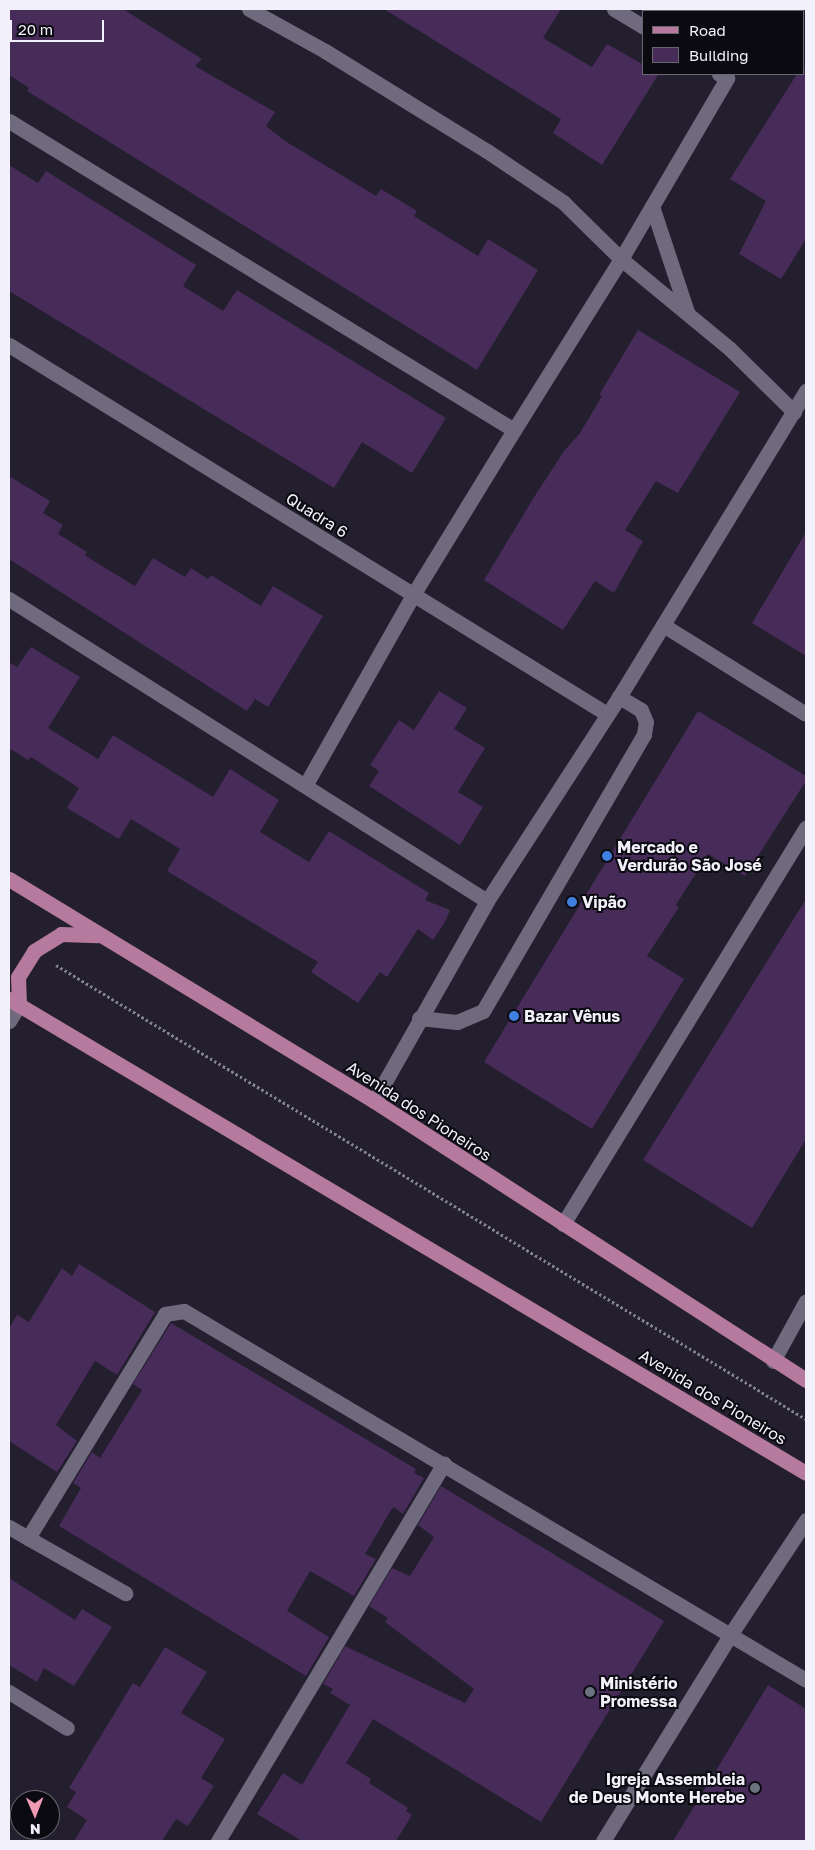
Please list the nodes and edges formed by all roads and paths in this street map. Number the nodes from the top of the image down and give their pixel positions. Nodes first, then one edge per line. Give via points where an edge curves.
1 (249, 9) edge
2 (614, 9) edge
3 (642, 26) edge
4 (725, 75) edge
5 (9, 121) edge
6 (652, 206) junction
7 (621, 259) junction
8 (687, 312) junction
9 (9, 346) edge
10 (806, 391) edge
11 (794, 412) junction
12 (514, 430) junction
13 (413, 595) junction
14 (9, 599) edge
15 (663, 625) junction
16 (619, 697) junction
17 (607, 714) junction
18 (806, 714) edge
19 (306, 784) junction
20 (806, 827) edge
21 (9, 879) edge
22 (487, 901) junction
23 (99, 936) junction
24 (34, 951) junction
25 (14, 1002) edge
26 (419, 1018) junction
27 (9, 1021) edge
28 (374, 1101) junction
29 (563, 1224) junction
30 (806, 1301) edge
31 (772, 1361) junction
32 (806, 1380) edge
33 (806, 1419) edge
34 (444, 1463) junction
35 (806, 1472) edge
36 (806, 1520) edge
37 (9, 1527) edge
38 (28, 1538) junction
39 (125, 1593) dead end
40 (730, 1635) junction
41 (806, 1680) edge
42 (9, 1692) edge
43 (67, 1728) dead end
44 (218, 1841) edge
45 (603, 1841) edge

1 - 7 street via 325,51 563,202
2 - 3 street
4 - 6 street
5 - 12 street
6 - 7 street
6 - 8 street
7 - 8 street
7 - 12 street
8 - 11 street
9 - 13 street, Quadra 6
10 - 11 street
11 - 15 street
12 - 13 street
13 - 17 street, Quadra 6
13 - 19 street
14 - 19 street
15 - 16 street
15 - 18 street
16 - 17 street
16 - 26 street via 642,710 646,722 644,734 483,1010 457,1022
17 - 22 street
19 - 22 street
20 - 29 street
21 - 23 main road, Avenida dos Pioneiros
22 - 26 street
23 - 24 main road via 61,934
23 - 28 main road, Avenida dos Pioneiros
24 - 25 main road via 18,977
24 - 33 path
25 - 27 street
25 - 35 main road, Avenida dos Pioneiros
26 - 28 street
28 - 29 main road, Avenida dos Pioneiros
29 - 31 main road, Avenida dos Pioneiros
30 - 31 street
31 - 32 main road, Avenida dos Pioneiros
34 - 38 street via 184,1311 173,1310 165,1314
34 - 40 street
34 - 44 street
36 - 40 street
37 - 38 street
38 - 39 street
40 - 41 street
40 - 45 street
42 - 43 street

